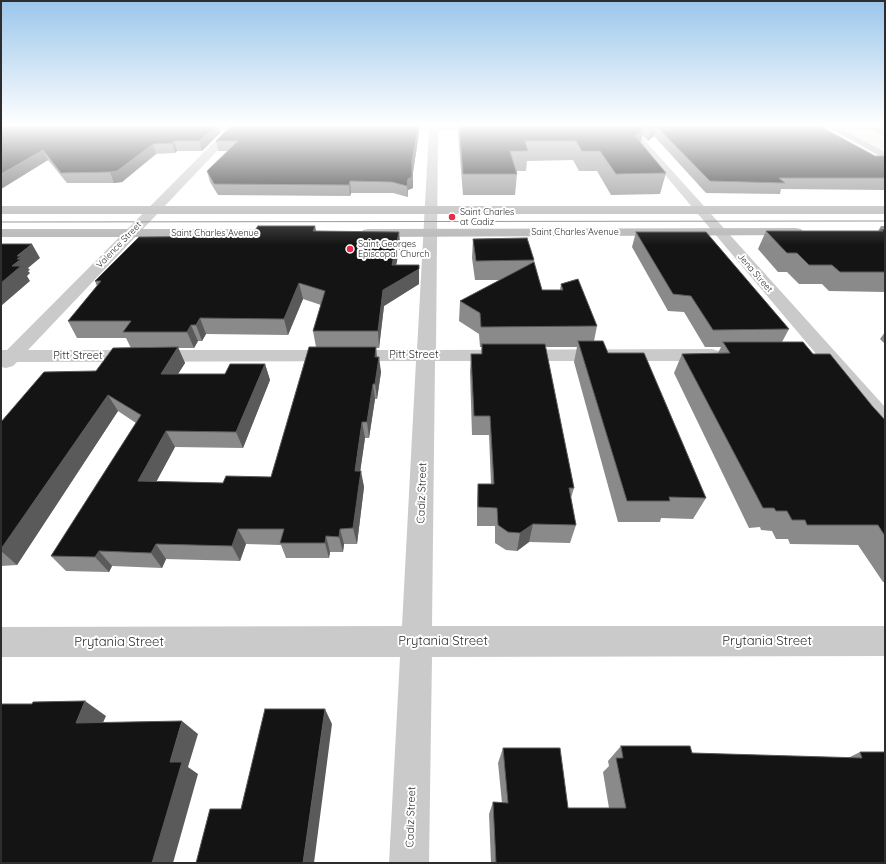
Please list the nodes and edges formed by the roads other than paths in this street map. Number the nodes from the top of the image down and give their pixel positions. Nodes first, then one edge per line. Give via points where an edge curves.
1 (198, 164) edge
2 (433, 164) edge
3 (658, 164) edge
4 (1, 210) edge
5 (154, 210) junction
6 (700, 210) junction
7 (885, 210) edge
8 (431, 221) junction
9 (1, 232) edge
10 (720, 232) junction
11 (806, 232) edge
12 (131, 233) junction
13 (296, 233) edge
14 (352, 233) edge
15 (730, 354) edge
16 (802, 354) edge
17 (826, 354) junction
18 (426, 355) junction
19 (5, 360) edge
20 (885, 421) edge
21 (417, 641) junction
22 (885, 641) edge
23 (1, 642) edge
24 (409, 863) edge

1 - 5 street, Valence Street
2 - 8 street, Cadiz Street
3 - 6 street, Jena Street
4 - 5 main road, Saint Charles Avenue
5 - 8 main road, Saint Charles Avenue
5 - 12 street, Valence Street
6 - 7 main road, Saint Charles Avenue
6 - 8 main road, Saint Charles Avenue
6 - 10 street, Jena Street
8 - 10 main road, Saint Charles Avenue
8 - 14 main road, Saint Charles Avenue
8 - 18 street, Cadiz Street
9 - 12 main road, Saint Charles Avenue
10 - 11 main road, Saint Charles Avenue
10 - 17 street, Jena Street
12 - 13 main road, Saint Charles Avenue
12 - 19 street, Valence Street
15 - 18 street, Pitt Street
16 - 17 street
17 - 20 street, Jena Street
18 - 19 street, Pitt Street
18 - 21 street, Cadiz Street
21 - 22 street, Prytania Street
21 - 23 street, Prytania Street
21 - 24 street, Cadiz Street

